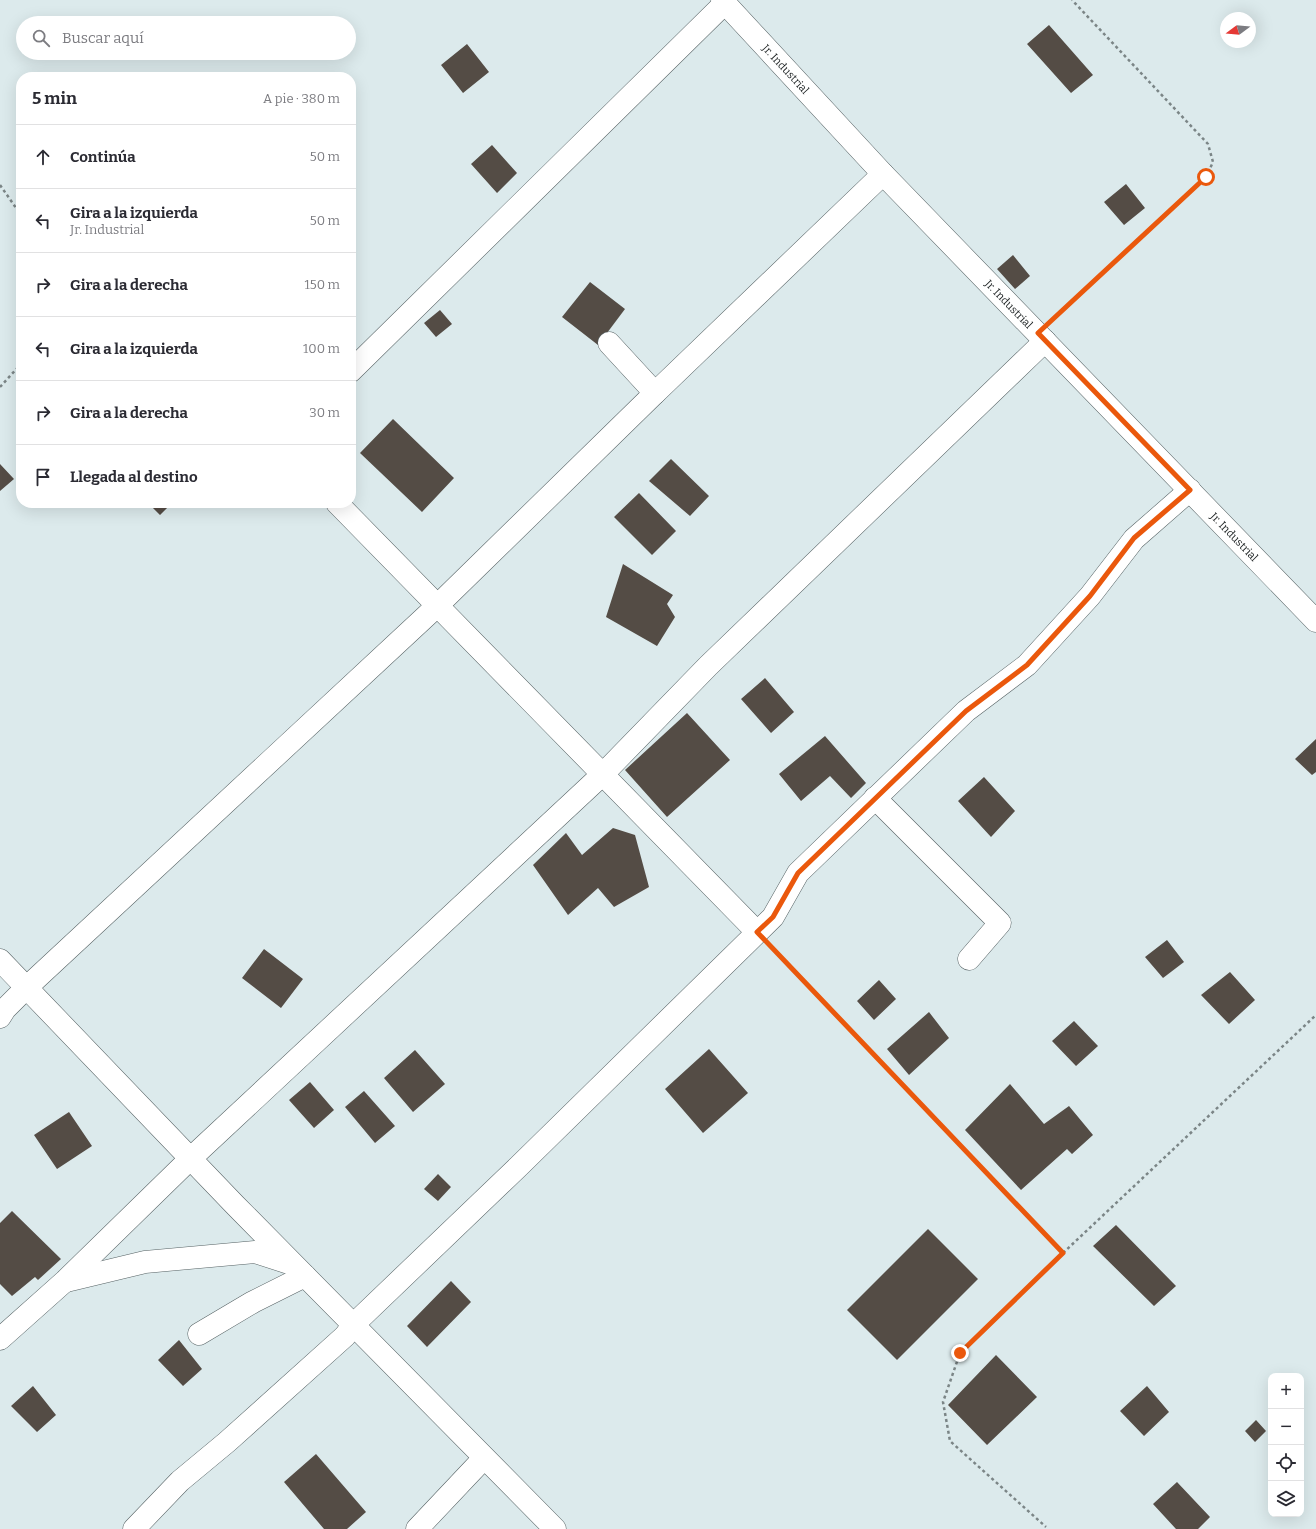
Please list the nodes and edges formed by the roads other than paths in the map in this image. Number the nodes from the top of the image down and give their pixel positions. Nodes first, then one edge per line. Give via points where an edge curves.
1 (724, 2) edge
2 (883, 174) junction
3 (1042, 337) junction
4 (609, 343) dead end
5 (356, 366) edge
6 (655, 394) junction
7 (1190, 490) junction
8 (342, 508) edge
9 (437, 606) junction
10 (1316, 621) edge
11 (603, 774) junction
12 (875, 798) junction
13 (757, 932) junction
14 (969, 959) dead end
15 (0, 960) edge
16 (26, 988) junction
17 (0, 1017) edge
18 (190, 1159) junction
19 (299, 1270) junction
20 (65, 1281) junction
21 (353, 1325) junction
22 (199, 1334) dead end
23 (0, 1339) edge
24 (484, 1458) junction
25 (134, 1529) edge
26 (417, 1529) edge
27 (555, 1529) edge

1 - 2 street, Jr. Industrial
1 - 5 street
2 - 3 street, Jr. Industrial
2 - 6 street
3 - 7 street, Jr. Industrial
3 - 11 street via 708,666
4 - 6 street
6 - 9 street
7 - 10 street, Jr. Industrial
7 - 12 street via 1134,538 1090,596 1027,665 966,711
8 - 9 street
9 - 11 street
9 - 16 street
11 - 13 street
11 - 18 street
12 - 13 street via 798,873 773,917
12 - 14 street via 1000,923
13 - 21 street
15 - 16 street
16 - 17 street
16 - 18 street
18 - 19 street
18 - 20 street
19 - 20 street via 255,1252 145,1262
19 - 21 street
19 - 22 street via 253,1302
20 - 23 street
21 - 24 street
21 - 25 street via 345,1336 227,1442 180,1480
24 - 26 street
24 - 27 street

